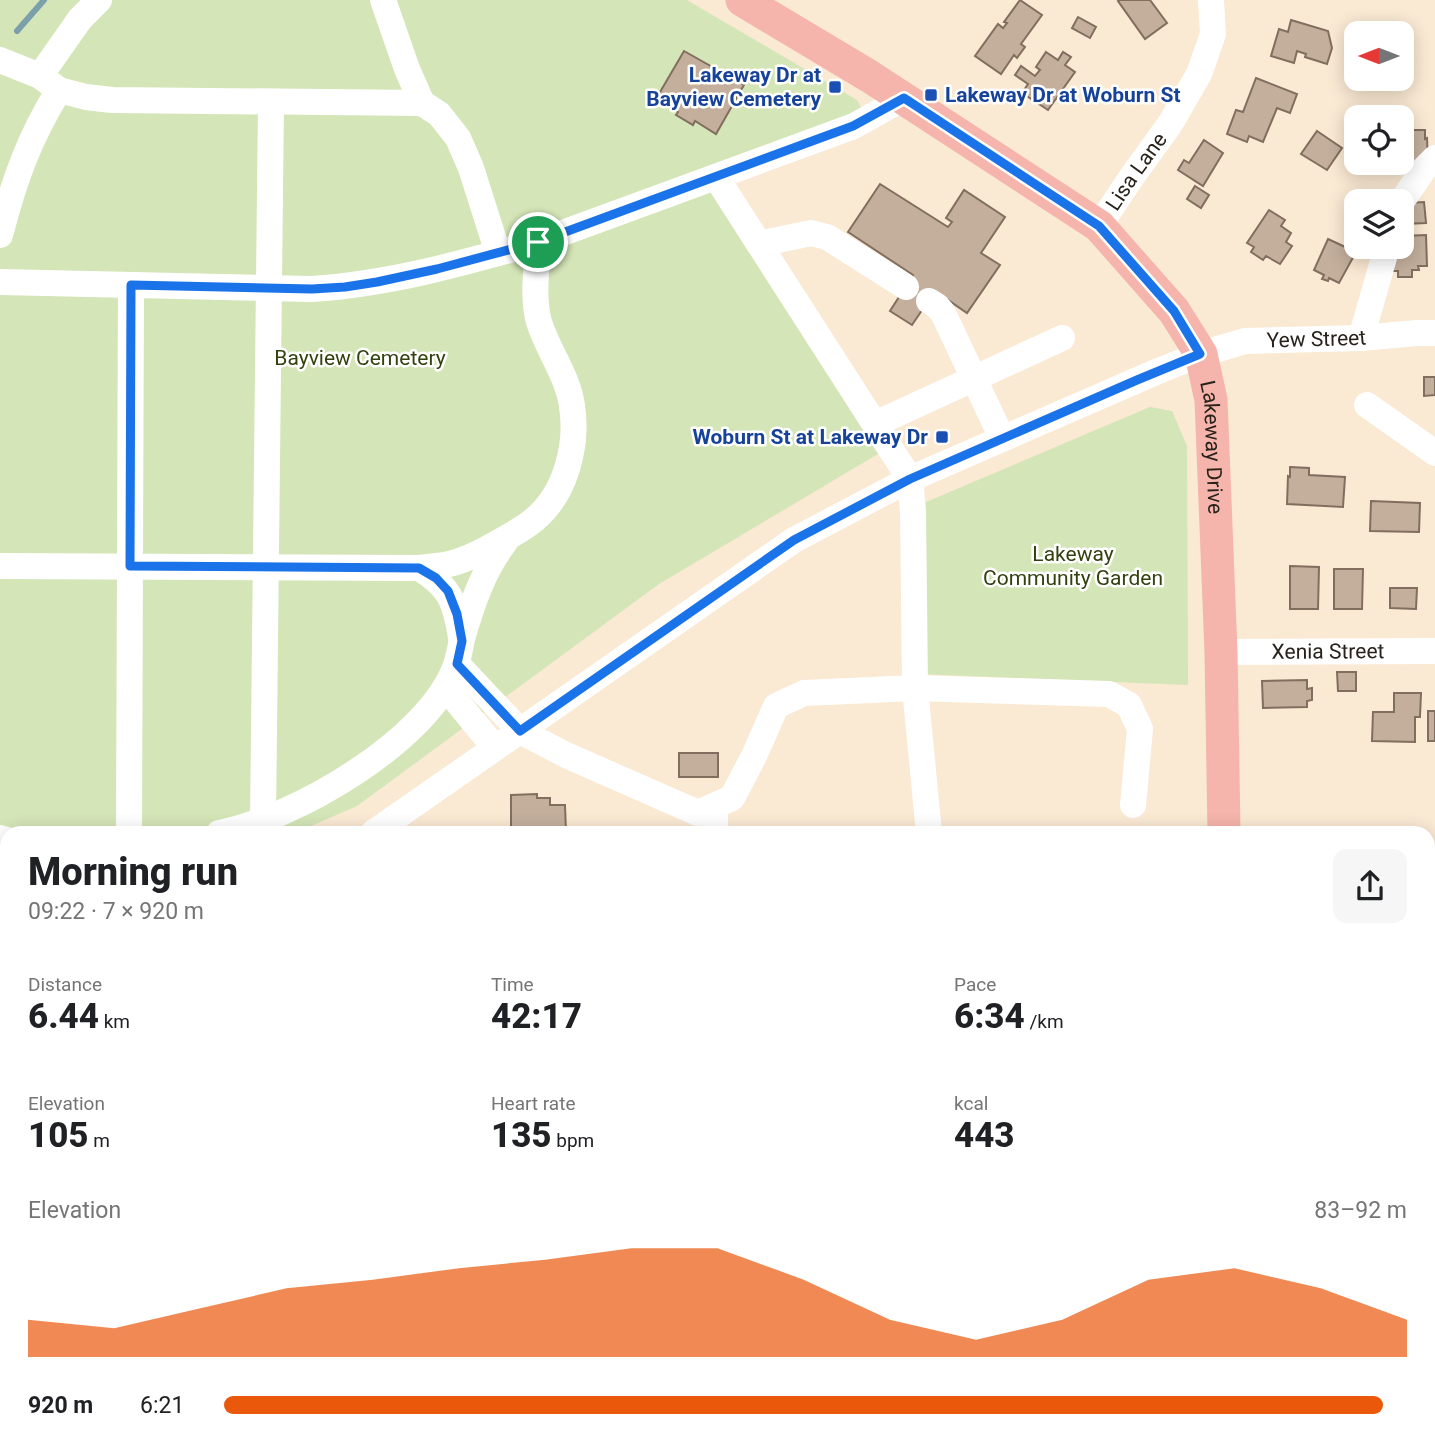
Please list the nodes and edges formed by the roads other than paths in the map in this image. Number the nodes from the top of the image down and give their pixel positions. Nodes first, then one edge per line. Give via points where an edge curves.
1 (99, 0) edge
2 (383, 0) edge
3 (742, 0) edge
4 (1211, 0) edge
5 (0, 60) edge
6 (50, 83) junction
7 (904, 98) junction
8 (271, 102) junction
9 (422, 103) junction
10 (1435, 158) edge
11 (716, 177) junction
12 (1410, 189) edge
13 (1099, 226) junction
14 (0, 235) edge
15 (538, 242) junction
16 (759, 244) junction
17 (498, 253) junction
18 (1384, 259) edge
19 (0, 282) edge
20 (131, 285) junction
21 (906, 286) dead end
22 (268, 288) junction
23 (929, 300) dead end
24 (1435, 333) edge
25 (1062, 338) dead end
26 (1361, 338) junction
27 (1200, 354) junction
28 (974, 379) junction
29 (1367, 405) dead end
30 (875, 424) junction
31 (1002, 438) junction
32 (1435, 453) edge
33 (910, 479) junction
34 (508, 537) junction
35 (0, 566) edge
36 (130, 566) junction
37 (265, 567) junction
38 (419, 568) junction
39 (1435, 651) edge
40 (1221, 652) junction
41 (459, 653) junction
42 (446, 688) junction
43 (915, 688) junction
44 (520, 731) junction
45 (495, 748) junction
46 (1133, 805) dead end
47 (715, 806) junction
48 (263, 820) junction
49 (129, 826) edge
50 (245, 826) edge
51 (383, 826) edge
52 (715, 826) edge
53 (928, 826) edge
54 (1224, 826) edge

1 - 6 street via 80,19
2 - 9 street
3 - 7 main road, Lakeway Drive
4 - 13 street, Lisa Lane via 1213,34 1199,74
5 - 6 street
6 - 8 street via 86,97 112,100
6 - 14 street via 44,115 29,144
7 - 11 street via 853,126
7 - 13 main road, Lakeway Drive
8 - 9 street
8 - 22 street
9 - 17 street via 439,114 458,138
10 - 12 street
11 - 15 street
11 - 16 street
13 - 27 main road, Lakeway Drive via 1174,311
15 - 17 street
15 - 34 street via 538,319 568,386 573,446 548,505
16 - 21 street via 811,233 827,237
16 - 30 street
17 - 22 street via 345,287
18 - 26 street
19 - 20 street
20 - 22 street
20 - 36 street
22 - 37 street
23 - 28 street via 943,313
24 - 26 street, Yew Street
25 - 28 street
26 - 27 street, Yew Street via 1245,341
27 - 31 street, Yew Street
27 - 40 main road, Lakeway Drive via 1210,400
28 - 30 street
28 - 31 street
29 - 32 street
30 - 33 street
31 - 33 street, Yew Street
33 - 43 street
33 - 44 street, Yew Street via 794,540
34 - 38 street via 477,555
34 - 41 street via 477,590
35 - 36 street
36 - 37 street
36 - 49 street
37 - 38 street
37 - 48 street
38 - 41 street via 448,591 457,614
39 - 40 street, Xenia Street
40 - 54 main road, Lakeway Drive
41 - 42 street
41 - 44 street
42 - 45 street
42 - 48 street via 411,729 368,765
43 - 46 street via 1109,694 1129,705 1140,729
43 - 47 street via 804,692 776,706 732,798
43 - 53 street
44 - 45 street, Yew Street
44 - 47 street via 698,813
45 - 51 street, Yew Street
47 - 52 street
48 - 50 street

